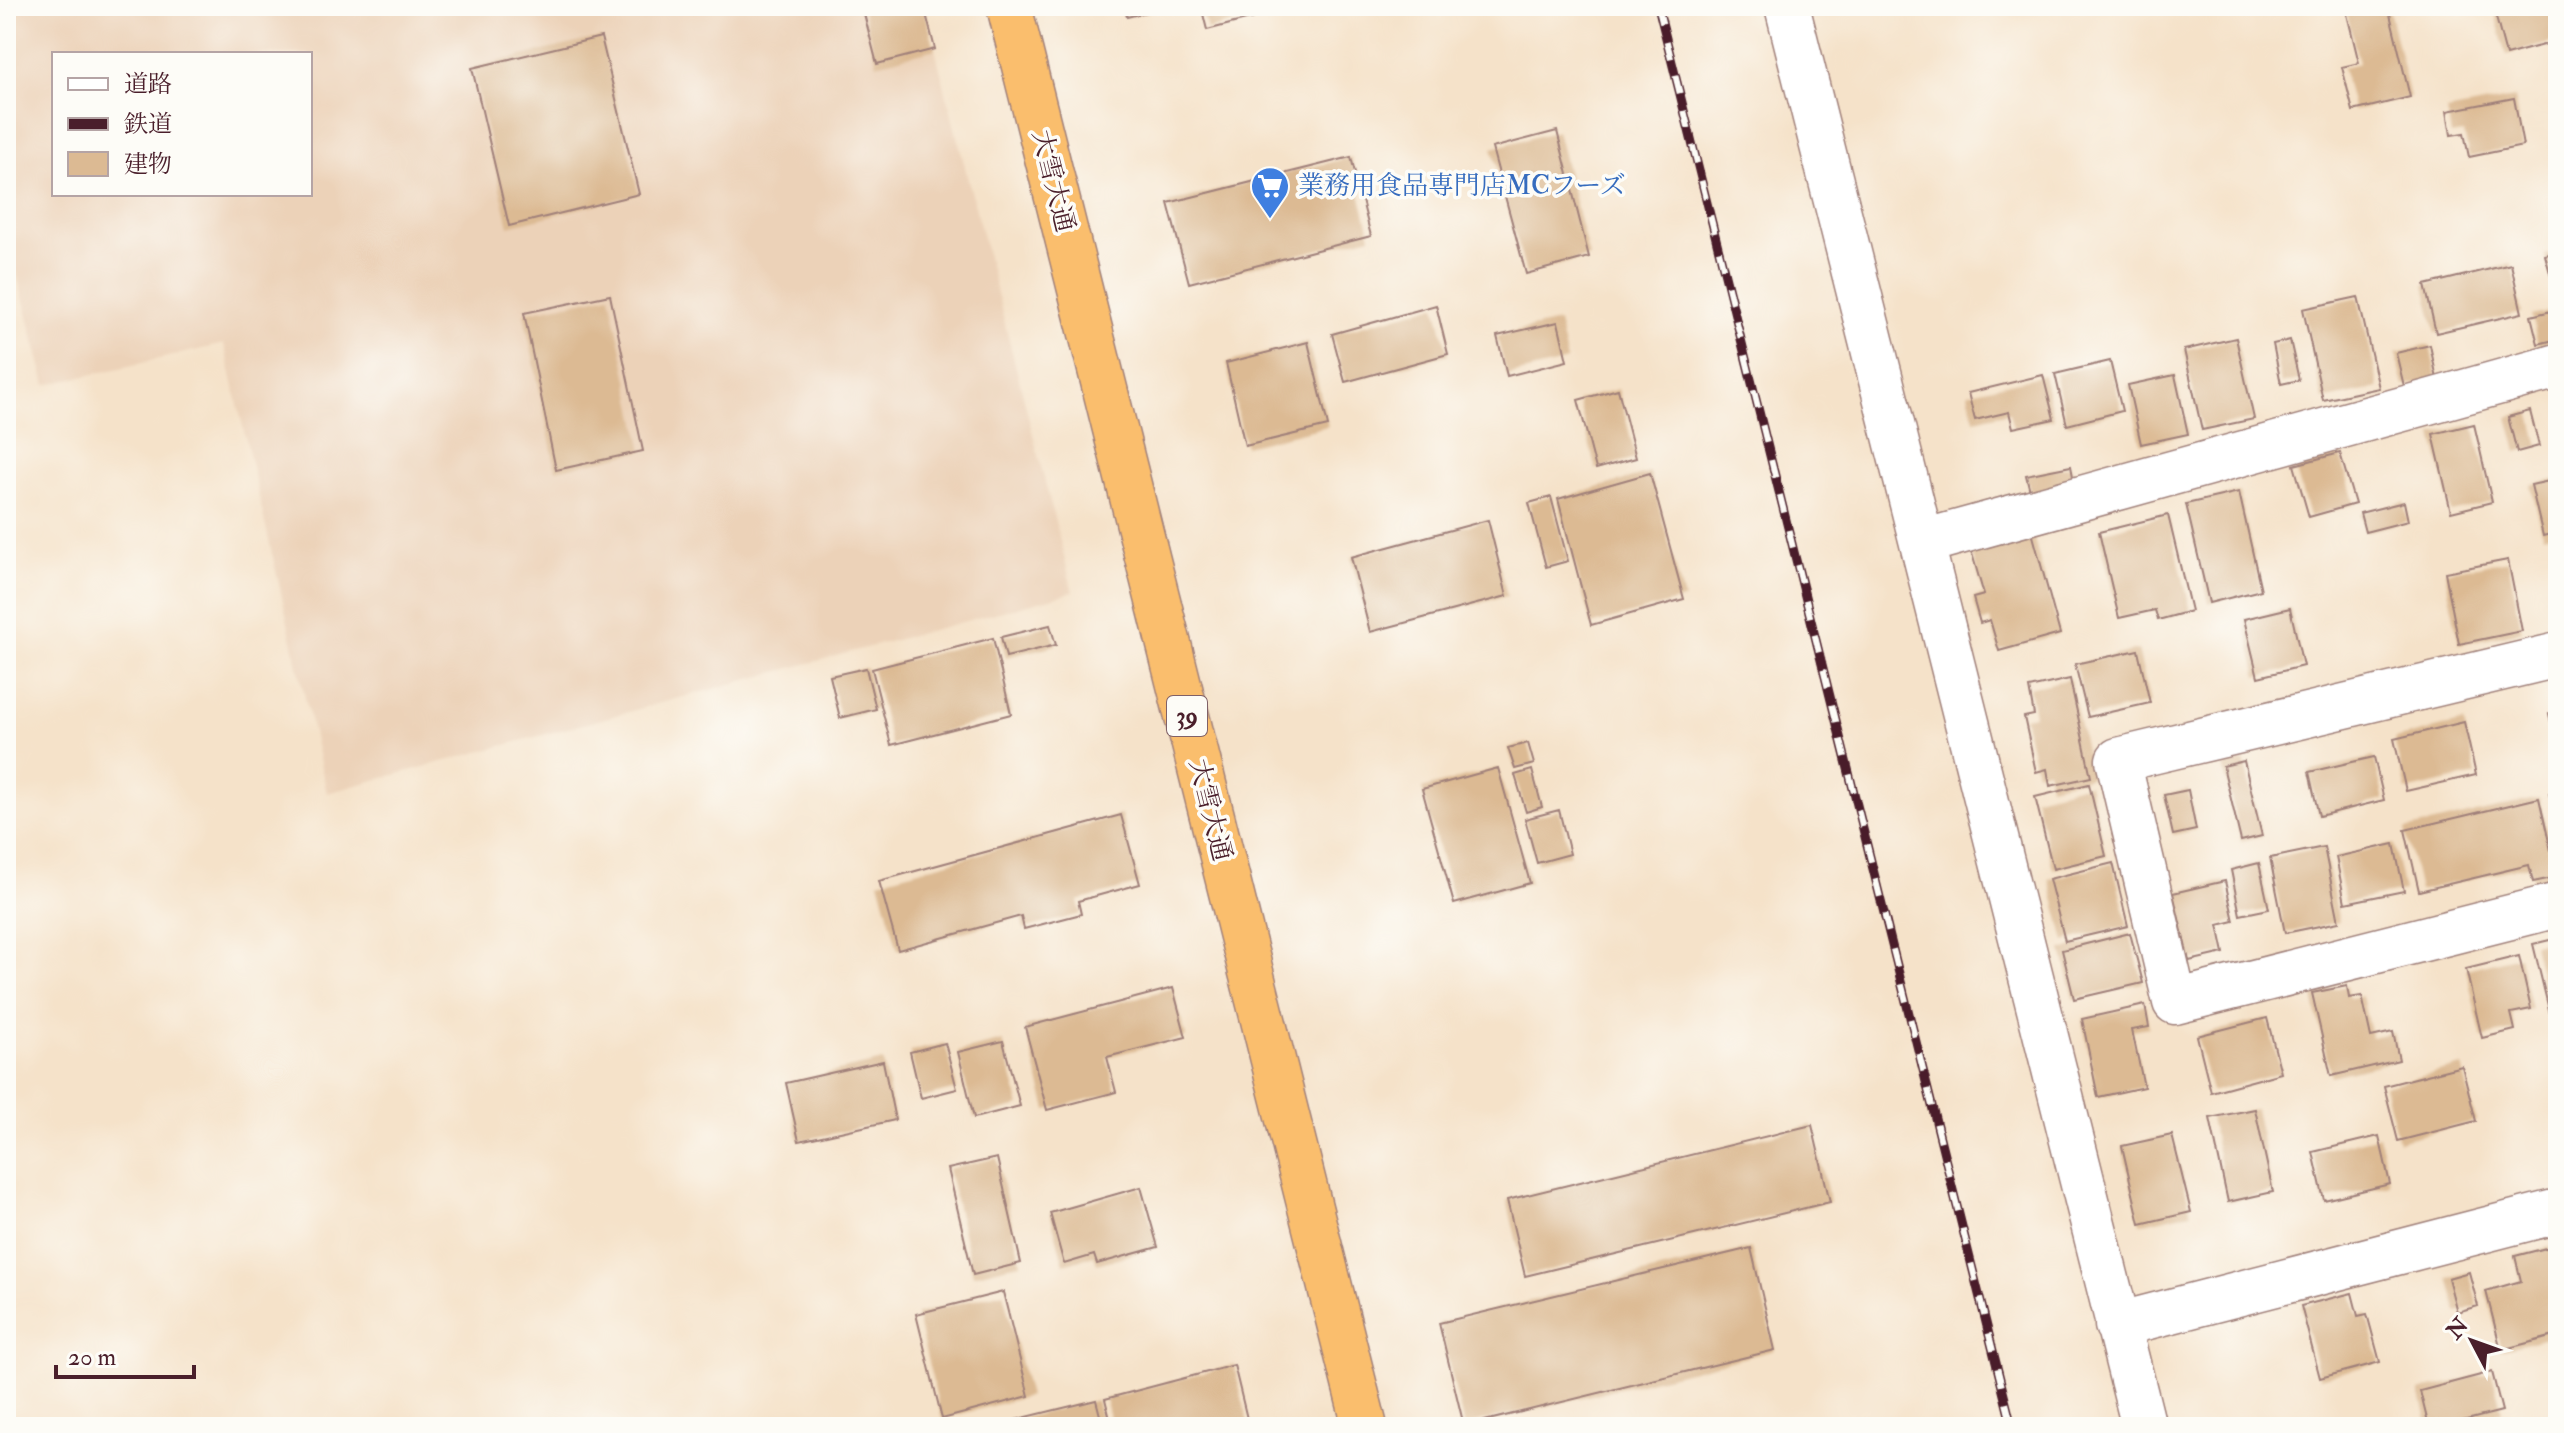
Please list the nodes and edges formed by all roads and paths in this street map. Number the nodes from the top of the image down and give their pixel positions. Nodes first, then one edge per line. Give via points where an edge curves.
1 (1009, 6) edge
2 (1787, 6) edge
3 (2558, 366) edge
4 (1923, 542) junction
5 (2558, 655) edge
6 (2558, 905) edge
7 (2558, 1211) edge
8 (2117, 1325) junction
9 (1365, 1427) edge
10 (2144, 1427) edge

1 - 9 highway, 大雪大通 / 39
2 - 4 street
3 - 4 street
4 - 8 street
5 - 6 street via 2118,760 2175,1002
7 - 8 street
8 - 10 street

